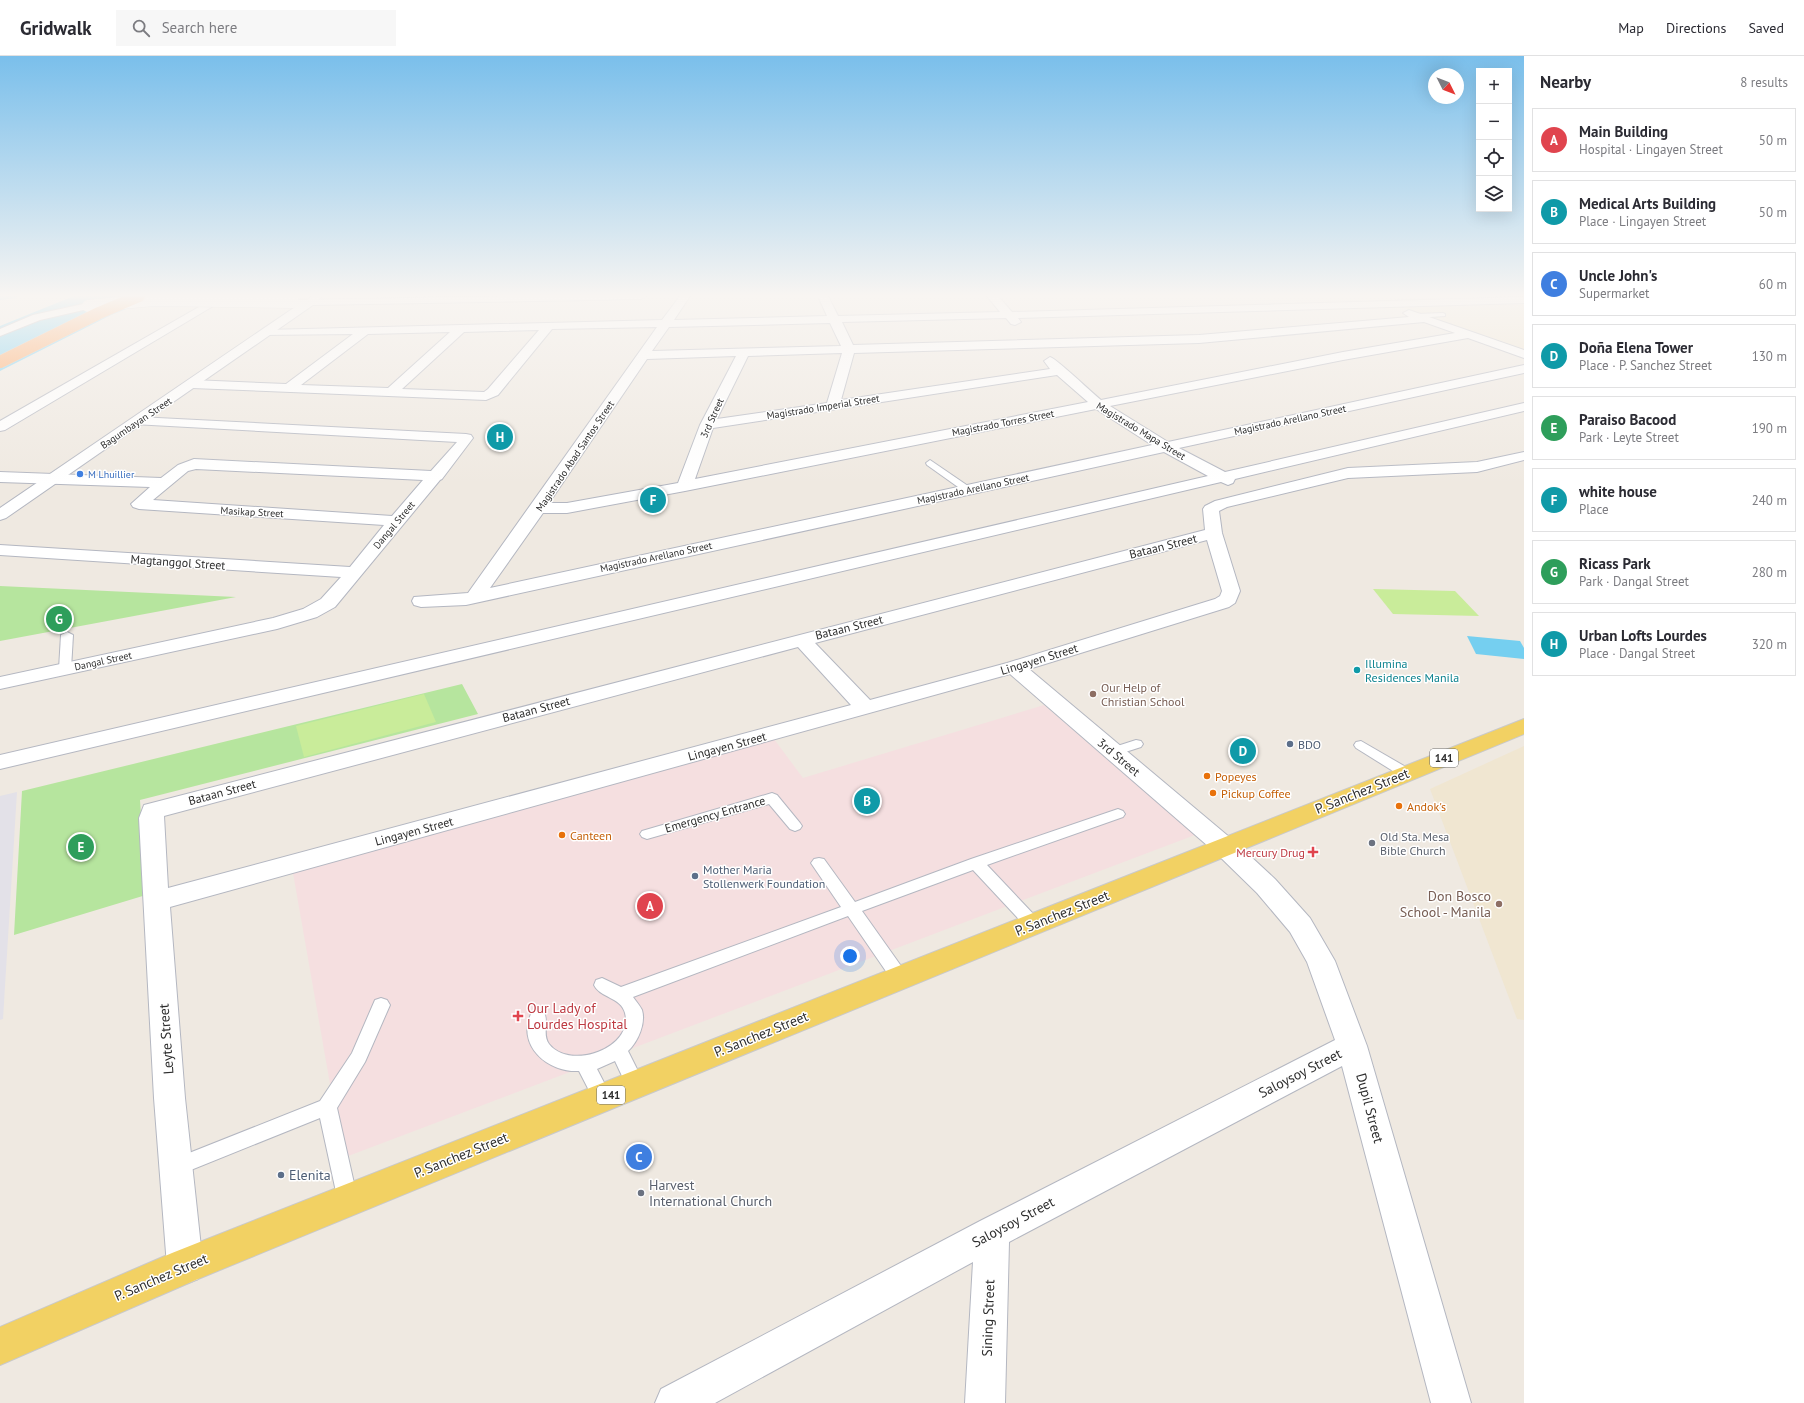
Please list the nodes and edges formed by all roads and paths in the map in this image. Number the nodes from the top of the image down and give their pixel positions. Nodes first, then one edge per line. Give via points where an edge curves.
1 (117, 359) edge
2 (228, 359) edge
3 (327, 359) edge
4 (427, 359) edge
5 (521, 359) edge
6 (640, 359) edge
7 (741, 359) edge
8 (846, 359) edge
9 (1048, 359) edge
10 (1329, 359) edge
11 (1524, 369) edge
12 (1059, 371) junction
13 (192, 384) junction
14 (287, 389) junction
15 (390, 393) junction
16 (833, 405) junction
17 (1097, 405) junction
18 (1524, 407) edge
19 (138, 421) junction
20 (707, 426) junction
21 (0, 427) edge
22 (1165, 448) junction
23 (1524, 456) edge
24 (930, 462) dead end
25 (437, 476) junction
26 (0, 477) edge
27 (1221, 477) junction
28 (53, 479) junction
29 (163, 484) junction
30 (685, 486) junction
31 (968, 490) junction
32 (1255, 494) junction
33 (539, 508) junction
34 (0, 515) edge
35 (396, 521) junction
36 (1214, 533) junction
37 (0, 550) edge
38 (355, 573) junction
39 (476, 596) junction
40 (421, 601) dead end
41 (67, 635) dead end
42 (802, 640) junction
43 (1014, 668) junction
44 (65, 669) junction
45 (0, 683) edge
46 (866, 708) junction
47 (1524, 726) edge
48 (1136, 744) dead end
49 (1361, 745) dead end
50 (1113, 752) junction
51 (0, 762) edge
52 (1406, 773) junction
53 (153, 811) joint
54 (1118, 814) dead end
55 (795, 826) dead end
56 (647, 834) dead end
57 (1225, 847) junction
58 (819, 863) dead end
59 (976, 863) junction
60 (156, 901) junction
61 (852, 909) junction
62 (1033, 924) junction
63 (900, 978) junction
64 (602, 985) dead end
65 (622, 994) junction
66 (381, 1005) dead end
67 (538, 1017) dead end
68 (1352, 1046) junction
69 (619, 1050) junction
70 (585, 1064) junction
71 (636, 1084) junction
72 (603, 1098) junction
73 (327, 1107) junction
74 (175, 1168) junction
75 (348, 1201) junction
76 (992, 1233) junction
77 (185, 1266) junction
78 (0, 1346) edge
79 (675, 1403) edge
80 (985, 1403) edge
81 (1450, 1403) edge

1 - 21 street
2 - 13 street, Bagumbayan Street
3 - 14 street
4 - 15 street
5 - 15 street via 493,392 486,396
6 - 33 street, Magistrado Abad Santos Street
7 - 20 street, 3rd Street
8 - 16 street
9 - 12 street, Magistrado Mapa Street
10 - 17 street, Magistrado Torres Street
11 - 22 street, Magistrado Arellano Street
12 - 16 street, Magistrado Imperial Street
12 - 17 street, Magistrado Mapa Street
13 - 14 street
13 - 19 street, Bagumbayan Street
14 - 15 street
16 - 20 street, Magistrado Imperial Street
17 - 22 street, Magistrado Mapa Street
17 - 30 street, Magistrado Torres Street
18 - 27 street
19 - 25 street, Dangal Street via 466,438
19 - 28 street, Bagumbayan Street
20 - 30 street, 3rd Street
22 - 27 street, Magistrado Mapa Street
22 - 31 street, Magistrado Arellano Street
23 - 32 street, Bataan Street via 1477,467 1348,473
24 - 31 lane
25 - 29 street, Masikap Street via 194,464 182,468
25 - 35 street, Dangal Street
26 - 28 street
27 - 32 street, Magistrado Mapa Street
27 - 51 street
28 - 29 street
28 - 34 street, Bagumbayan Street
29 - 35 street, Masikap Street via 139,504
30 - 33 street, Magistrado Torres Street via 568,508
31 - 39 street, Magistrado Arellano Street
32 - 36 street, Bataan Street via 1221,504 1211,510
33 - 39 street, Magistrado Abad Santos Street
35 - 38 street, Dangal Street
36 - 42 street, Bataan Street
36 - 43 street, Lingayen Street via 1231,591 1228,599
37 - 38 street, Magtanggol Street
38 - 44 street, Dangal Street via 328,603 310,614
39 - 40 street, Magistrado Arellano Street
41 - 44 lane
42 - 46 street
42 - 53 street, Bataan Street
43 - 46 street, Lingayen Street
43 - 50 street, 3rd Street
44 - 45 street, Dangal Street
46 - 60 street, Lingayen Street
47 - 52 main road, P. Sanchez Street / 141
48 - 50 lane
49 - 52 lane
50 - 57 street, 3rd Street
52 - 57 main road, P. Sanchez Street / 141
53 - 60 street, Leyte Street via 151,818
54 - 59 lane
55 - 56 lane, Emergency Entrance via 772,798
57 - 62 main road, P. Sanchez Street / 141
57 - 68 street, Dupil Street via 1266,886 1300,925 1321,962
58 - 61 lane
59 - 61 lane
59 - 62 lane
60 - 74 street, Leyte Street
61 - 63 lane
61 - 65 lane
62 - 63 main road, P. Sanchez Street / 141
63 - 71 main road, P. Sanchez Street / 141
64 - 65 lane
65 - 69 lane via 628,1000 635,1016 631,1034
66 - 73 lane via 359,1057
67 - 70 lane via 536,1028 541,1048 549,1056 560,1061
68 - 76 street, Saloysoy Street
68 - 81 street, Dupil Street
69 - 70 lane via 604,1060
69 - 71 lane
70 - 72 lane
71 - 72 main road, P. Sanchez Street / 141
72 - 75 main road, P. Sanchez Street / 141
73 - 74 lane
73 - 75 lane
74 - 77 street, Leyte Street
75 - 77 main road, P. Sanchez Street / 141
76 - 79 street, Saloysoy Street
76 - 80 street, Sining Street
77 - 78 main road, P. Sanchez Street / 141

